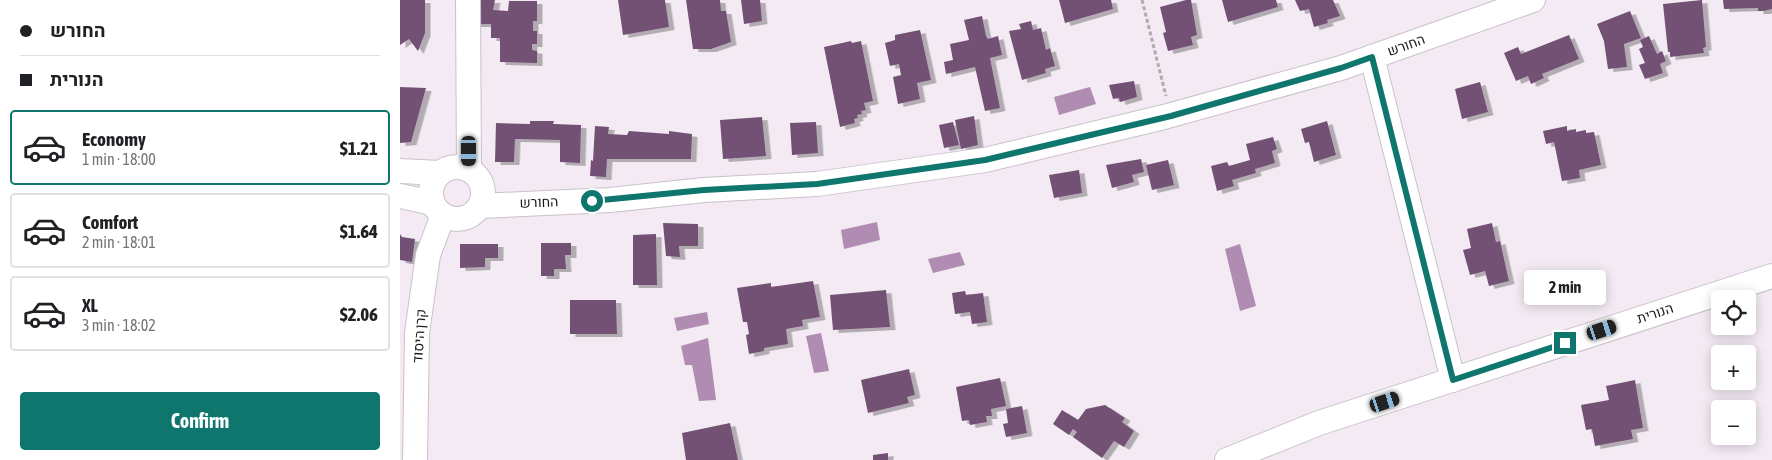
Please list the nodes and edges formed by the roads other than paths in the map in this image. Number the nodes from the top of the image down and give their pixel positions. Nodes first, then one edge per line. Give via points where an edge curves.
1 (468, 0) edge
2 (1532, 0) edge
3 (1372, 57) junction
4 (469, 170) junction
5 (400, 171) edge
6 (440, 173) junction
7 (400, 196) edge
8 (480, 206) junction
9 (438, 209) junction
10 (1772, 276) edge
11 (1453, 380) junction
12 (415, 460) edge
13 (1226, 460) edge

1 - 4 street
2 - 3 street, החורש
3 - 8 street, החורש via 1171,116 985,160 817,184
3 - 11 street
4 - 6 street via 451,168
4 - 8 street via 483,186
5 - 6 street
6 - 9 street via 432,186
7 - 9 street
8 - 9 street via 468,217 460,219
9 - 12 street, קרן היסוד via 417,333
10 - 11 street, הנורית
11 - 13 street, הנורית via 1319,423

